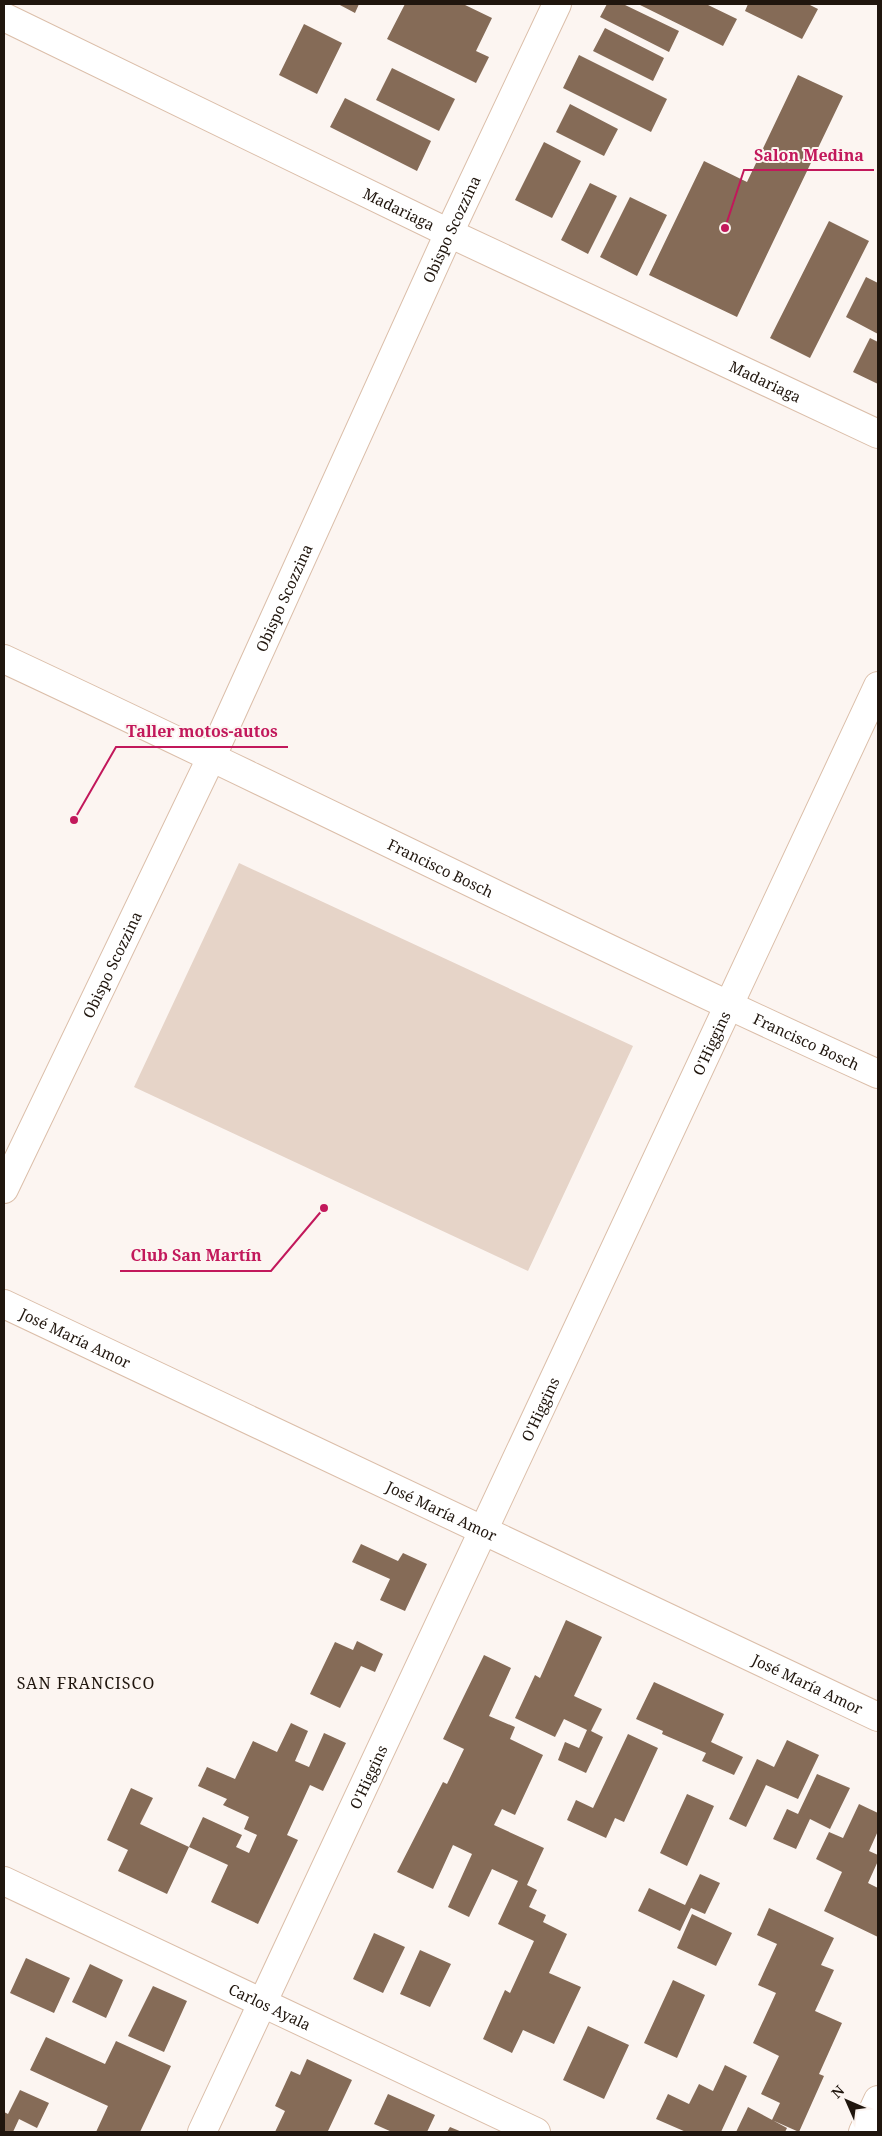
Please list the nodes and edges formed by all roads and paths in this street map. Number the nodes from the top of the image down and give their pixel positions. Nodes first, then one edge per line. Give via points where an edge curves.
1 (557, 4) edge
2 (4, 17) edge
3 (449, 233) junction
4 (878, 434) edge
5 (4, 659) edge
6 (878, 686) edge
7 (212, 756) junction
8 (728, 1006) junction
9 (878, 1074) edge
10 (4, 1189) edge
11 (4, 1304) edge
12 (483, 1530) junction
13 (878, 1717) edge
14 (4, 1881) edge
15 (262, 2004) junction
16 (878, 2100) edge
17 (202, 2132) edge
18 (536, 2132) edge
19 (863, 2132) edge

1 - 3 street, Obispo Scozzina
2 - 3 street, Madariaga
3 - 4 street, Madariaga
3 - 7 street, Obispo Scozzina
5 - 7 street, Francisco Bosch
6 - 8 street, O'Higgins
7 - 8 street, Francisco Bosch
7 - 10 street, Obispo Scozzina
8 - 9 street, Francisco Bosch
8 - 12 street, O'Higgins
11 - 12 street, José María Amor
12 - 13 street, José María Amor
12 - 15 street, O'Higgins
14 - 15 street, Carlos Ayala
15 - 17 street, O'Higgins
15 - 18 street, Carlos Ayala
16 - 19 street

